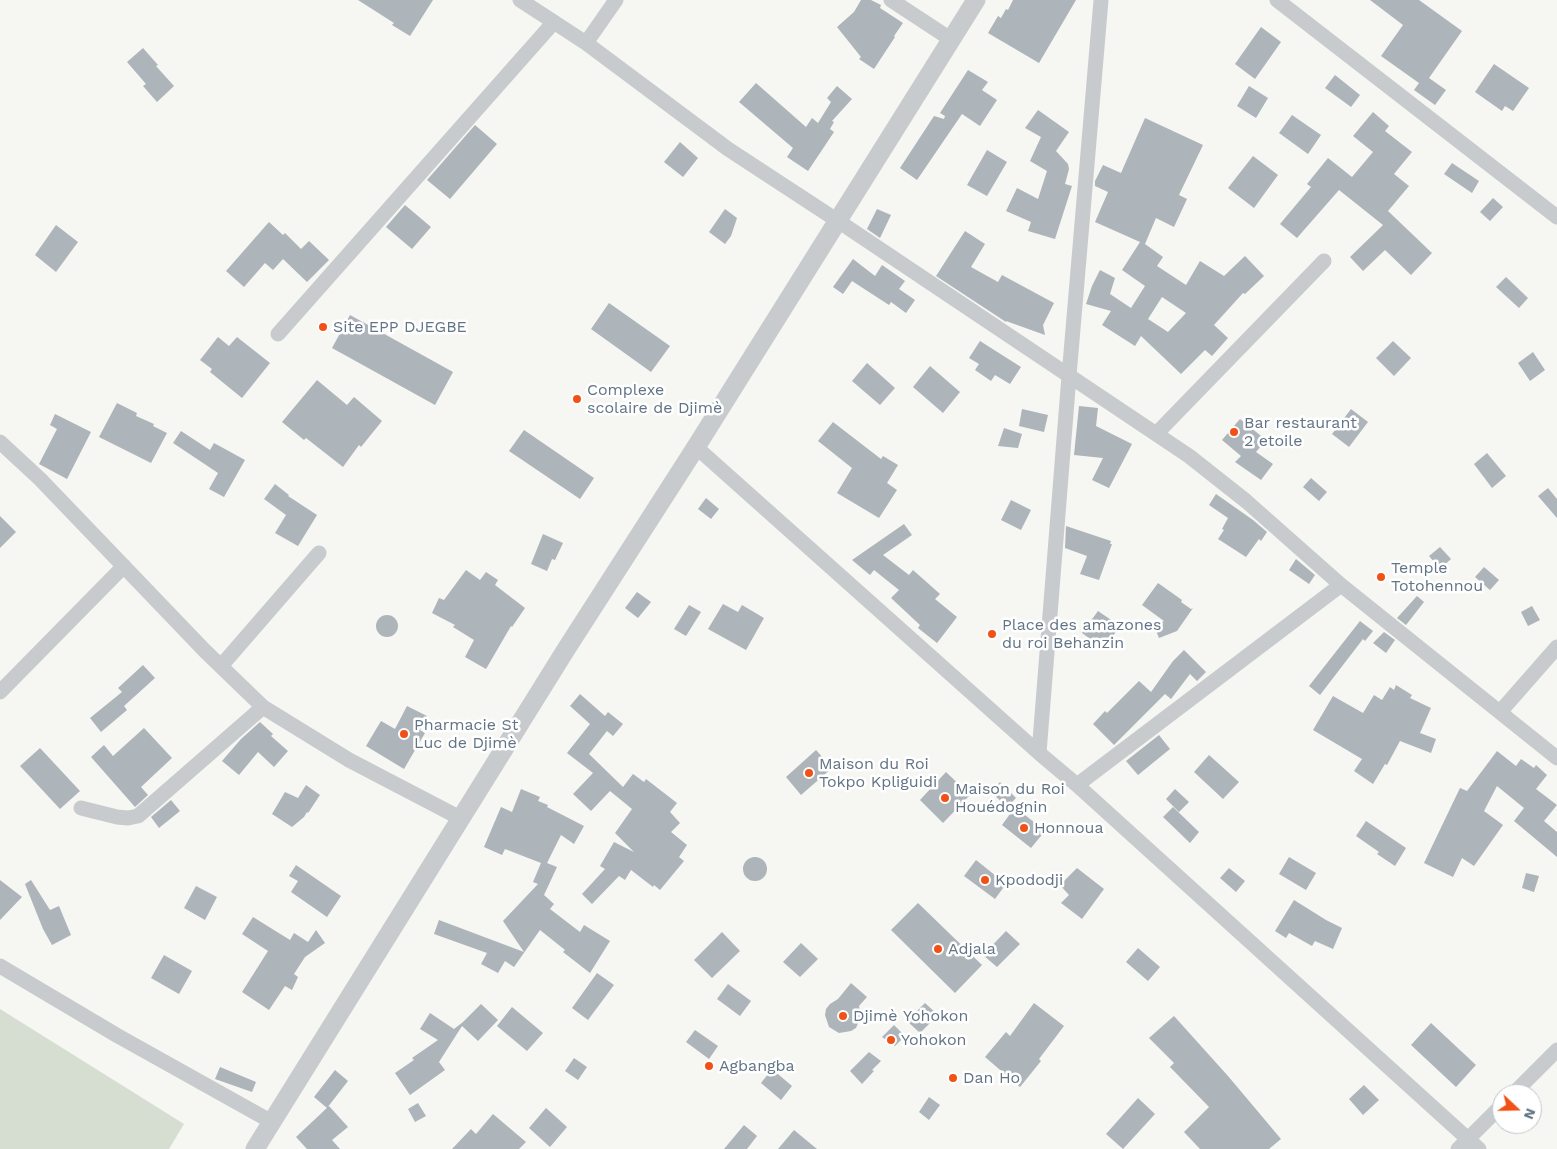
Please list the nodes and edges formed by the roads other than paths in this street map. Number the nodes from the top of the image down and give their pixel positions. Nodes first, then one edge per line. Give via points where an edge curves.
1 (520, 0) edge
2 (616, 0) edge
3 (891, 0) edge
4 (976, 0) edge
5 (1101, 0) edge
6 (1277, 0) edge
7 (554, 22) junction
8 (952, 40) junction
9 (586, 43) junction
10 (1557, 217) edge
11 (838, 221) junction
12 (1324, 261) dead end
13 (278, 334) dead end
14 (1069, 376) junction
15 (1156, 434) junction
16 (0, 442) edge
17 (696, 447) junction
18 (319, 553) dead end
19 (124, 566) junction
20 (1341, 585) junction
21 (1557, 647) edge
22 (220, 666) junction
23 (0, 692) edge
24 (263, 707) junction
25 (1500, 712) junction
26 (1039, 753) junction
27 (1557, 758) edge
28 (1077, 785) junction
29 (81, 808) dead end
30 (462, 819) junction
31 (0, 966) edge
32 (1557, 1050) edge
33 (1523, 1084) edge
34 (1492, 1117) edge
35 (272, 1122) junction
36 (1468, 1146) edge
37 (255, 1149) edge

1 - 7 street
2 - 9 street
3 - 8 street
4 - 8 street
5 - 14 street
6 - 10 street
7 - 9 street
7 - 13 street
8 - 11 street
9 - 11 street via 728,149
11 - 14 street
11 - 17 street
12 - 15 street
14 - 15 street
14 - 26 street
15 - 20 street via 1246,501
16 - 19 street
17 - 26 street
17 - 30 street
18 - 22 street
19 - 22 street
19 - 23 street
20 - 25 street
20 - 28 street
21 - 25 street
22 - 24 street
24 - 29 street via 138,816 117,817
24 - 30 street via 349,760
25 - 27 street
26 - 28 street
28 - 36 street
30 - 35 street
31 - 35 street
32 - 33 street
34 - 36 street
35 - 37 street

